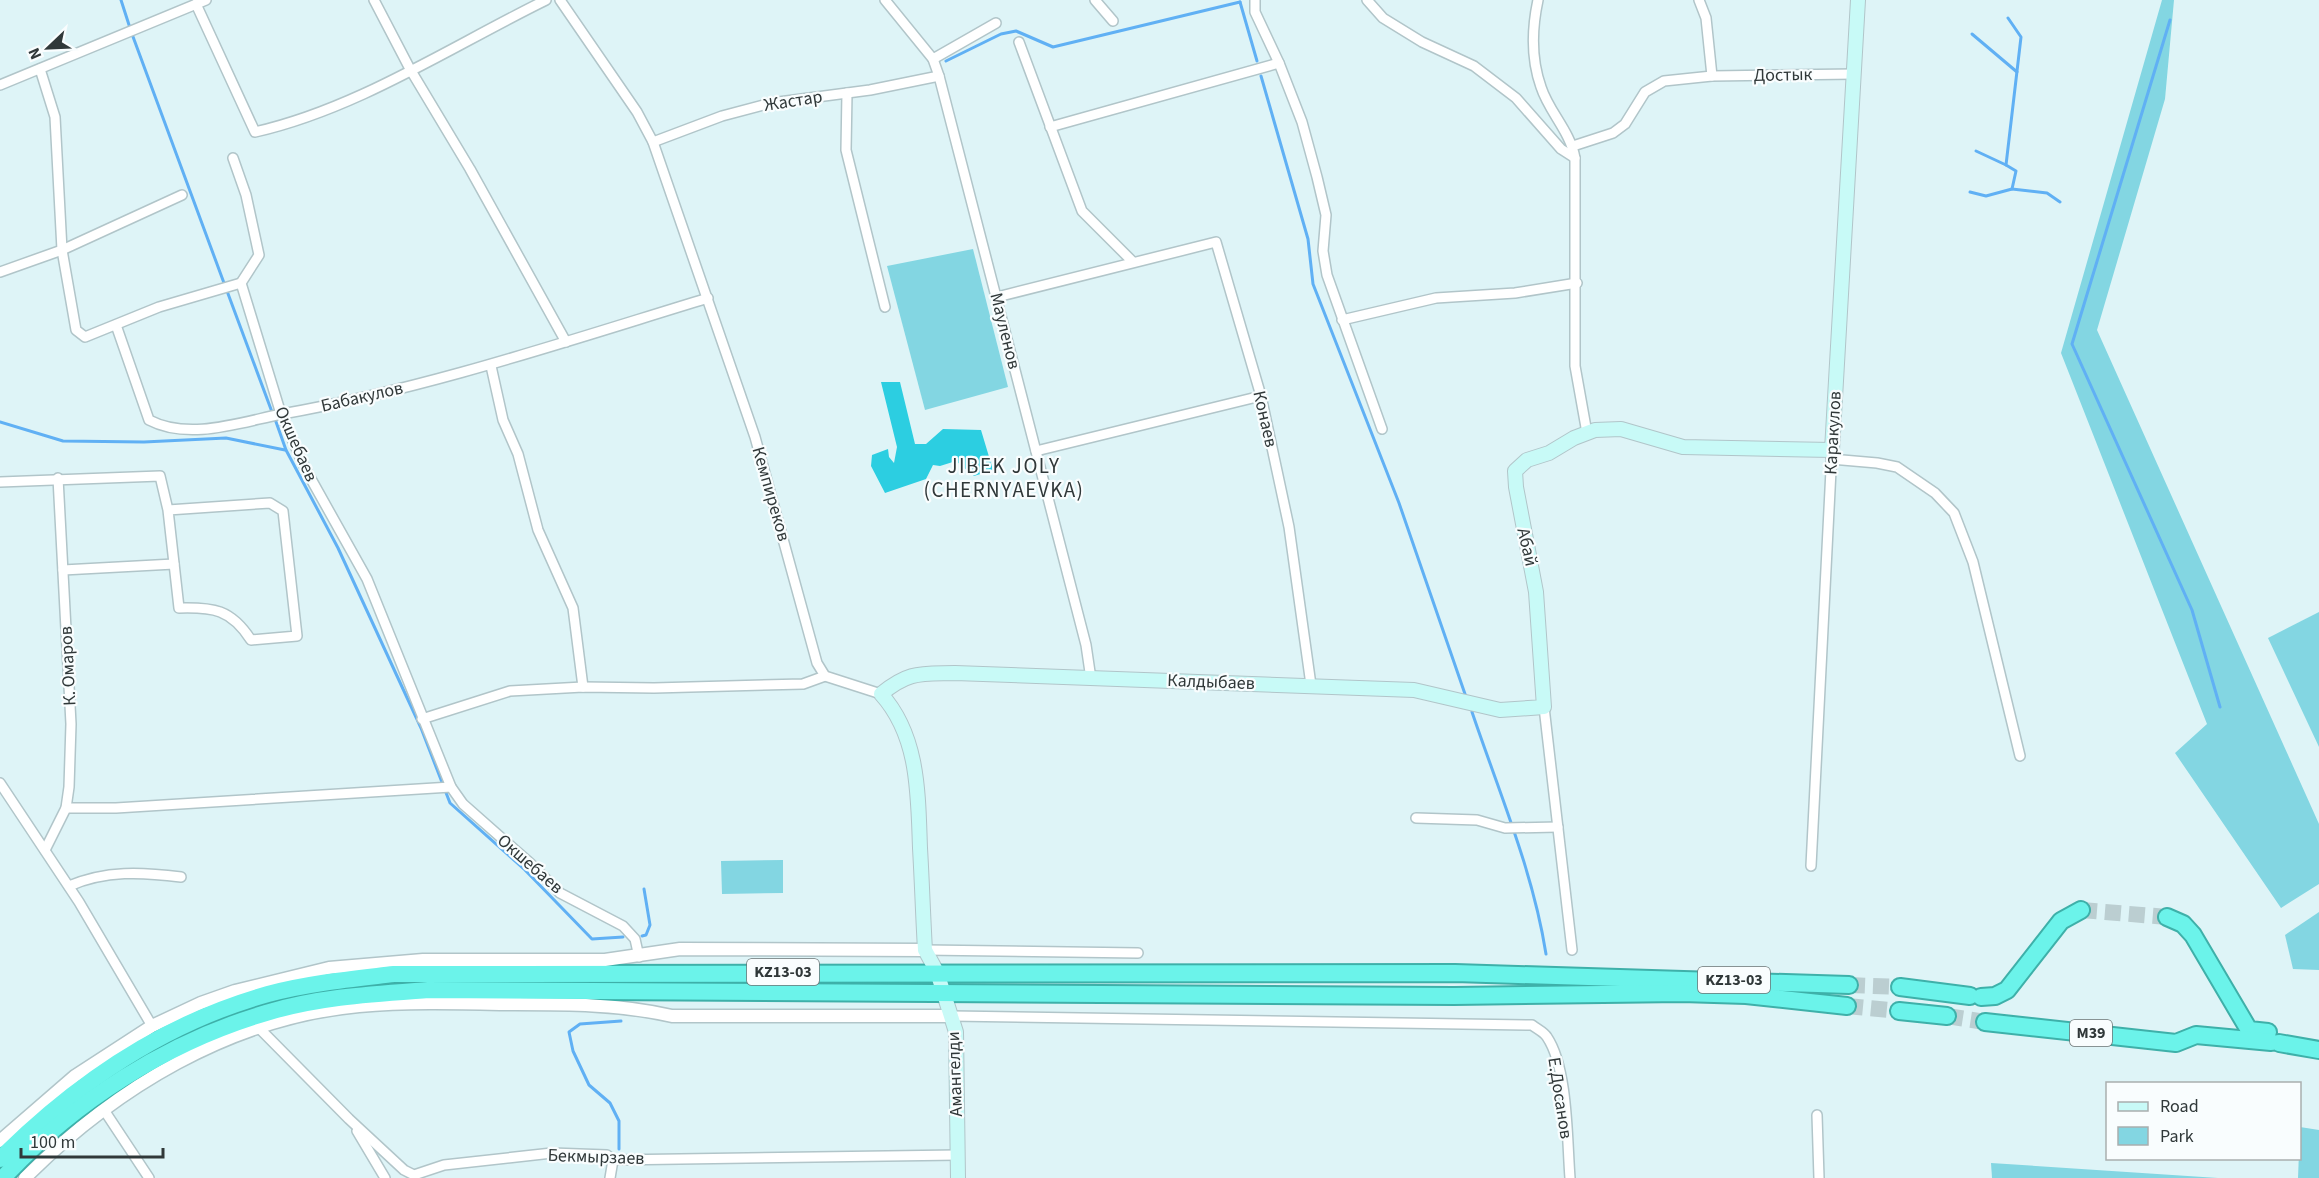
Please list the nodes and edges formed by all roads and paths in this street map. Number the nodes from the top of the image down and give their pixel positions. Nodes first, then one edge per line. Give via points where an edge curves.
1 (206, 0) edge
2 (374, 0) edge
3 (546, 0) edge
4 (560, 0) edge
5 (885, 0) edge
6 (1095, 0) edge
7 (1255, 0) edge
8 (1367, 0) edge
9 (1538, 0) edge
10 (1699, 0) edge
11 (1858, 0) edge
12 (196, 4) junction
13 (1113, 21) dead end
14 (996, 23) dead end
15 (1019, 42) dead end
16 (933, 60) junction
17 (1279, 63) junction
18 (40, 69) junction
19 (410, 69) junction
20 (1855, 74) junction
21 (939, 76) junction
22 (1712, 76) junction
23 (0, 85) edge
24 (847, 93) junction
25 (1050, 127) junction
26 (653, 142) junction
27 (1573, 146) junction
28 (233, 158) dead end
29 (1575, 158) junction
30 (182, 195) dead end
31 (62, 250) junction
32 (1133, 262) junction
33 (0, 272) edge
34 (241, 283) junction
35 (1577, 283) junction
36 (997, 297) junction
37 (708, 298) junction
38 (885, 307) dead end
39 (1342, 320) junction
40 (116, 325) junction
41 (566, 342) junction
42 (491, 366) junction
43 (1261, 396) junction
44 (281, 414) junction
45 (1382, 429) dead end
46 (1587, 433) junction
47 (1036, 451) junction
48 (1831, 455) junction
49 (58, 478) junction
50 (0, 482) edge
51 (168, 510) junction
52 (174, 564) junction
53 (63, 570) junction
54 (825, 676) junction
55 (1091, 679) junction
56 (1311, 685) junction
57 (582, 687) junction
58 (881, 694) junction
59 (1544, 707) junction
60 (422, 719) junction
61 (2020, 756) dead end
62 (0, 783) edge
63 (451, 787) junction
64 (66, 808) junction
65 (1416, 818) dead end
66 (1558, 827) junction
67 (45, 850) junction
68 (1811, 866) dead end
69 (181, 877) dead end
70 (69, 886) junction
71 (2081, 910) tunnel mouth
72 (2167, 917) tunnel mouth
73 (925, 950) junction
74 (1572, 950) dead end
75 (1138, 952) dead end
76 (639, 957) junction
77 (937, 972) junction
78 (1455, 973) junction
79 (1850, 985) tunnel mouth
80 (1618, 986) junction
81 (1900, 987) tunnel mouth
82 (945, 994) junction
83 (1454, 996) junction
84 (1847, 1006) tunnel mouth
85 (1899, 1011) tunnel mouth
86 (952, 1016) junction
87 (1947, 1016) tunnel mouth
88 (1985, 1022) tunnel mouth
89 (152, 1026) junction
90 (259, 1028) junction
91 (2276, 1038) junction
92 (2319, 1039) edge
93 (2319, 1050) edge
94 (104, 1110) junction
95 (1817, 1115) dead end
96 (349, 1119) junction
97 (0, 1141) edge
98 (958, 1155) junction
99 (0, 1159) edge
100 (613, 1160) junction
101 (3, 1178) edge
102 (25, 1178) edge
103 (149, 1178) edge
104 (385, 1178) edge
105 (610, 1178) edge
106 (958, 1178) edge
107 (1570, 1178) edge
108 (1819, 1178) edge

1 - 12 street
2 - 19 street
3 - 19 street
4 - 26 street, Кемпиреков via 637,112
5 - 16 street, Мауленов
6 - 13 street
7 - 17 street via 1255,12
8 - 29 street via 1383,18 1422,42 1474,66 1516,98 1561,149
9 - 27 street via 1535,59 1541,88
10 - 22 street via 1706,18
11 - 20 main road, Каракулов
12 - 18 street
12 - 19 street via 255,132 287,125 346,103
14 - 16 street
15 - 25 street
16 - 21 street, Мауленов
17 - 25 street
17 - 39 street via 1302,122 1317,177 1326,215 1323,251 1327,275
18 - 23 street
18 - 31 street via 55,117
19 - 41 street
20 - 22 street, Достык
20 - 48 main road, Каракулов
21 - 24 street, Жастар
21 - 36 street, Мауленов
22 - 27 street, Достык via 1664,81 1645,92 1625,124 1613,133
24 - 26 street, Жастар via 771,103 722,116
24 - 38 street via 846,150
25 - 32 street via 1082,211
26 - 37 street, Кемпиреков
27 - 29 street
28 - 34 street via 259,255
29 - 35 street
30 - 31 street
31 - 33 street
31 - 40 street via 76,330 85,337
32 - 36 street, Конаев
32 - 43 street, Конаев via 1216,242
34 - 40 street via 159,307
34 - 44 street, Окшебаев
35 - 39 street via 1515,294 1436,298
35 - 46 street via 1575,366
36 - 47 street, Мауленов
37 - 41 street, Бабакулов
37 - 54 street, Кемпиреков via 755,438 817,663
39 - 45 street
40 - 44 street, Бабакулов via 149,420 165,428 216,428
41 - 42 street, Бабакулов
42 - 44 street, Бабакулов via 330,406
42 - 57 street via 503,420 518,454 538,530 573,608
43 - 47 street
43 - 56 street, Конаев via 1289,527
44 - 60 street, Окшебаев via 306,470 367,579
46 - 48 main road, Абай via 1621,429 1683,447
46 - 59 main road, Абай via 1527,460 1515,471 1520,520 1536,592
47 - 55 street, Мауленов via 1086,645
48 - 61 street via 1897,467 1954,513 1974,562
48 - 68 street, Каракулов
49 - 50 street
49 - 51 street via 160,476
49 - 53 street, К. Омаров
51 - 52 street
51 - 52 street via 270,503 283,511 297,636 251,640 241,624 209,607 179,608
52 - 53 street
53 - 64 street, К. Омаров via 71,724
54 - 57 street via 803,684
54 - 58 street
55 - 56 main road, Калдыбаев
55 - 58 main road, Калдыбаев via 917,675 899,679
56 - 59 main road, Калдыбаев via 1424,692 1500,710
57 - 60 street via 510,692
58 - 73 main road via 902,724 913,758
59 - 66 street, Абай
60 - 63 street, Окшебаев
62 - 67 street
63 - 64 street
63 - 76 street, Окшебаев via 463,804 560,893 623,926 635,939
64 - 67 street, К. Омаров
65 - 66 street via 1477,820 1505,828
66 - 74 street, Абай
67 - 70 street
69 - 70 street via 136,872 90,877
70 - 89 street
71 - 81 highway via 2061,921 2007,990 1995,996
72 - 91 highway, M39 via 2183,924 2193,936 2249,1030
73 - 75 street
73 - 76 street via 680,949
73 - 77 main road
76 - 89 street via 423,960 329,968 235,991
77 - 78 highway, KZ13-03
77 - 82 main road, Амангелди
77 - 99 highway, KZ13-03 via 394,974 318,983 224,1009 124,1057 36,1123
78 - 80 highway, KZ13-03
78 - 83 highway
79 - 80 highway, KZ13-03
80 - 83 highway, KZ13-03
80 - 84 highway, KZ13-03
82 - 83 highway, KZ13-03
82 - 86 main road, Амангелди
82 - 101 highway, KZ13-03 via 428,990 310,1003 267,1012 221,1029 146,1064 85,1106
85 - 87 highway
86 - 90 street via 672,1016 642,1009 549,1004 406,1003 356,1006
86 - 98 main road, Амангелди via 956,1032
86 - 107 street, Е.Досанов via 1532,1025 1546,1035 1558,1062
88 - 91 highway, M39 via 2176,1042 2196,1035
89 - 97 street via 75,1076
90 - 94 street via 219,1041 177,1063 140,1083
90 - 96 street, Бекмырзаев
91 - 92 highway, M39
91 - 93 highway, M39
94 - 102 street
94 - 103 street
95 - 108 street
96 - 100 street, Бекмырзаев via 414,1175 444,1165 552,1153 607,1155
96 - 104 street
98 - 100 street, Бекмырзаев
98 - 106 main road, Амангелди
100 - 105 street

